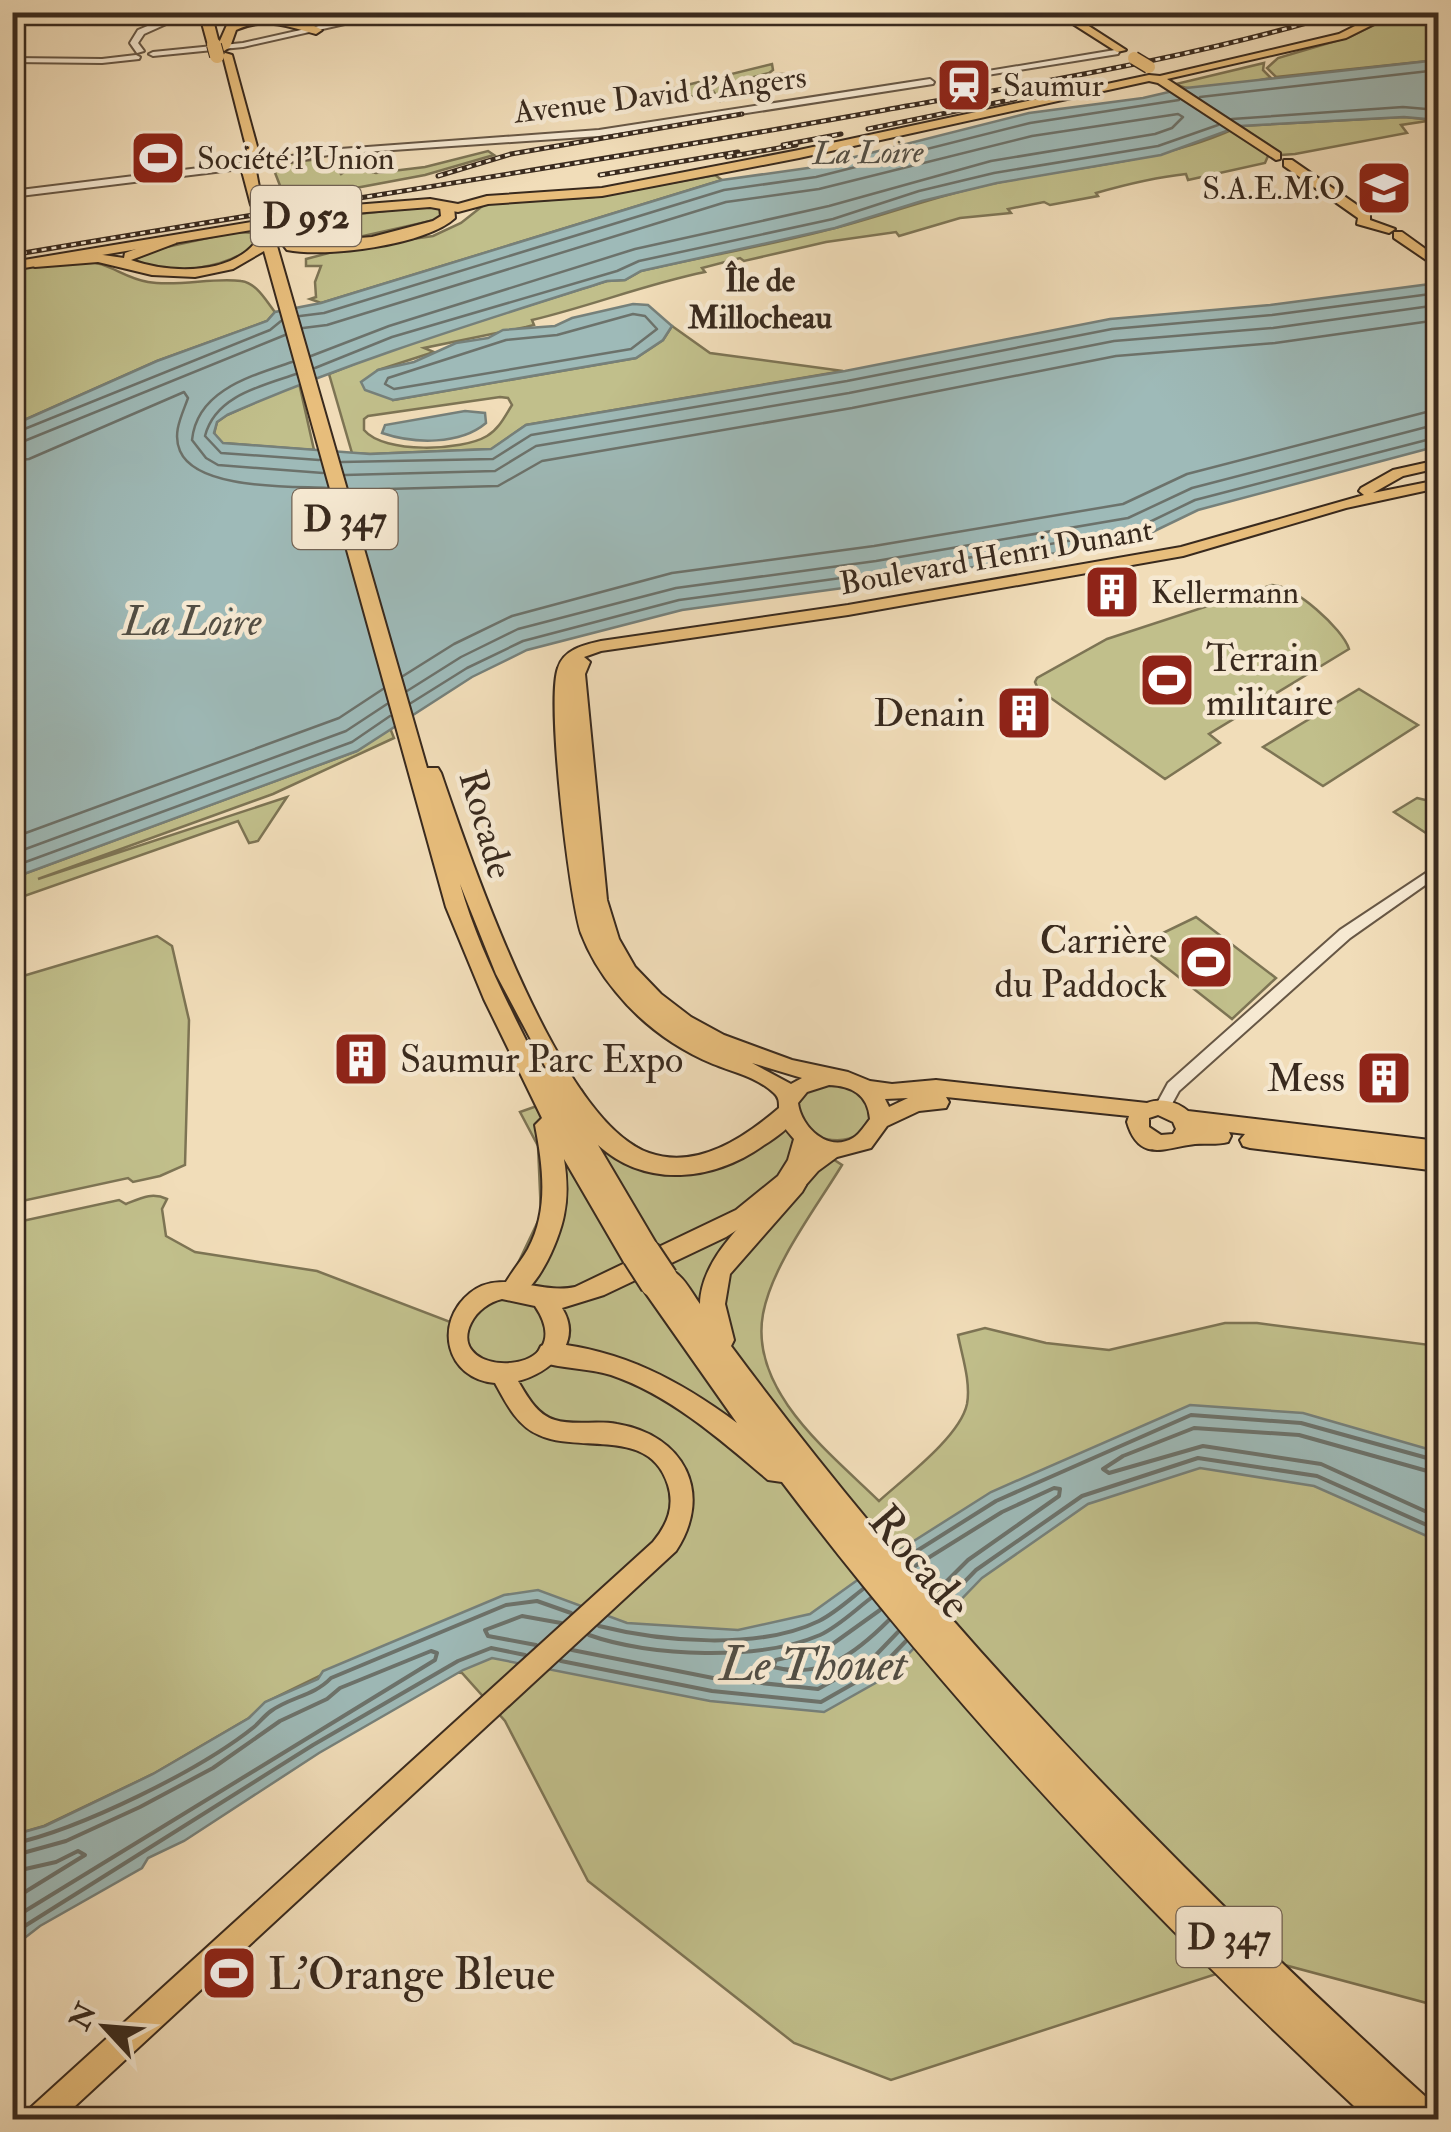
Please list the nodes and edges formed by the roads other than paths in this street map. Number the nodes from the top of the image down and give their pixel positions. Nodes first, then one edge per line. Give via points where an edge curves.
1 (188, 12) edge
2 (206, 12) edge
3 (214, 12) edge
4 (394, 12) edge
5 (1059, 12) edge
6 (1393, 12) edge
7 (306, 30) junction
8 (221, 49) junction
9 (138, 54) junction
10 (12, 60) edge
11 (1135, 63) junction
12 (251, 165) junction
13 (12, 194) edge
14 (456, 202) junction
15 (266, 227) junction
16 (171, 240) joint
17 (124, 254) junction
18 (36, 263) joint
19 (1438, 264) edge
20 (12, 265) edge
21 (215, 268) junction
22 (289, 283) junction
23 (1427, 472) edge
24 (1438, 483) edge
25 (654, 640) junction
26 (415, 745) junction
27 (431, 773) junction
28 (1438, 870) edge
29 (828, 1077) junction
30 (867, 1088) junction
31 (542, 1102) junction
32 (789, 1106) junction
33 (880, 1120) junction
34 (1162, 1120) junction
35 (804, 1139) junction
36 (834, 1148) junction
37 (1438, 1148) edge
38 (1438, 1163) edge
39 (794, 1184) junction
40 (641, 1254) junction
41 (659, 1281) junction
42 (514, 1290) junction
43 (543, 1299) junction
44 (559, 1326) junction
45 (540, 1362) junction
46 (730, 1367) junction
47 (502, 1375) junction
48 (528, 1415) junction
49 (838, 1522) junction
50 (1036, 1748) junction
51 (38, 2120) edge
52 (1394, 2120) edge
53 (1427, 2120) edge

1 - 9 street via 142,32 135,40
2 - 8 highway, D 347
3 - 8 highway, D 347
4 - 7 street
5 - 11 main road
6 - 11 main road, D 952 via 1342,36
7 - 8 highway via 280,18 252,20 231,28
7 - 9 street via 228,48
8 - 12 highway, D 347
9 - 10 street via 102,61
11 - 12 street, Avenue David d'Angers via 934,77 598,133 332,151
11 - 14 main road, D 952 via 640,185
11 - 19 main road
12 - 13 street, Avenue David d'Angers
12 - 15 highway, D 347, bridge
14 - 15 highway via 432,229 308,251
14 - 16 main road, D 952 via 354,209
14 - 17 main road, D 952 via 352,206
14 - 22 highway via 450,223 434,231 337,247
15 - 21 highway via 254,255
15 - 22 highway, D 347
16 - 17 highway
17 - 18 highway
17 - 20 main road, D 952
17 - 21 highway via 168,273
18 - 20 main road, D 952
21 - 22 highway via 260,270
22 - 26 highway, D 347
23 - 24 main road, Boulevard Henri Dunant
23 - 25 main road, Boulevard Henri Dunant via 1183,550
25 - 29 main road via 593,654 577,674 598,900 607,934 636,980 690,1026 752,1057
25 - 32 main road via 588,649 566,668 566,730 588,927 609,969 644,1010 697,1048 776,1082
26 - 27 highway, Rocade / D 347
26 - 31 highway, Rocade / D 347 via 448,884
27 - 32 highway via 517,1002 607,1139 644,1161 693,1166 740,1151
27 - 40 highway, Rocade / D 347 via 475,926 525,1041
28 - 34 street via 1323,953 1173,1086
29 - 30 main road
29 - 32 main road via 802,1086
30 - 33 main road
30 - 34 main road via 946,1089
31 - 40 highway, Rocade / D 347
31 - 42 highway via 557,1204
32 - 35 main road via 795,1132
33 - 34 main road via 932,1102
33 - 36 main road via 869,1138
34 - 37 main road
34 - 38 main road via 1214,1136
35 - 36 main road
35 - 43 main road via 790,1174 731,1223 588,1291
36 - 39 main road
39 - 44 main road via 736,1228 580,1304
39 - 46 highway via 714,1282 711,1309
40 - 41 highway, Rocade / D 347, bridge
41 - 46 highway, D 347
41 - 49 highway, Rocade / D 347
42 - 43 main road
42 - 47 main road via 472,1305 458,1332 469,1362
43 - 44 main road
44 - 45 main road
45 - 47 main road
45 - 48 main road via 524,1391
45 - 49 highway via 592,1359 678,1397
46 - 49 highway, D 347
47 - 48 main road
48 - 51 main road via 553,1430 638,1441 662,1467 671,1508 663,1536 638,1569
49 - 50 highway, Rocade / D 347
50 - 52 highway, Rocade / D 347 via 1232,1968
50 - 53 highway, D 347

